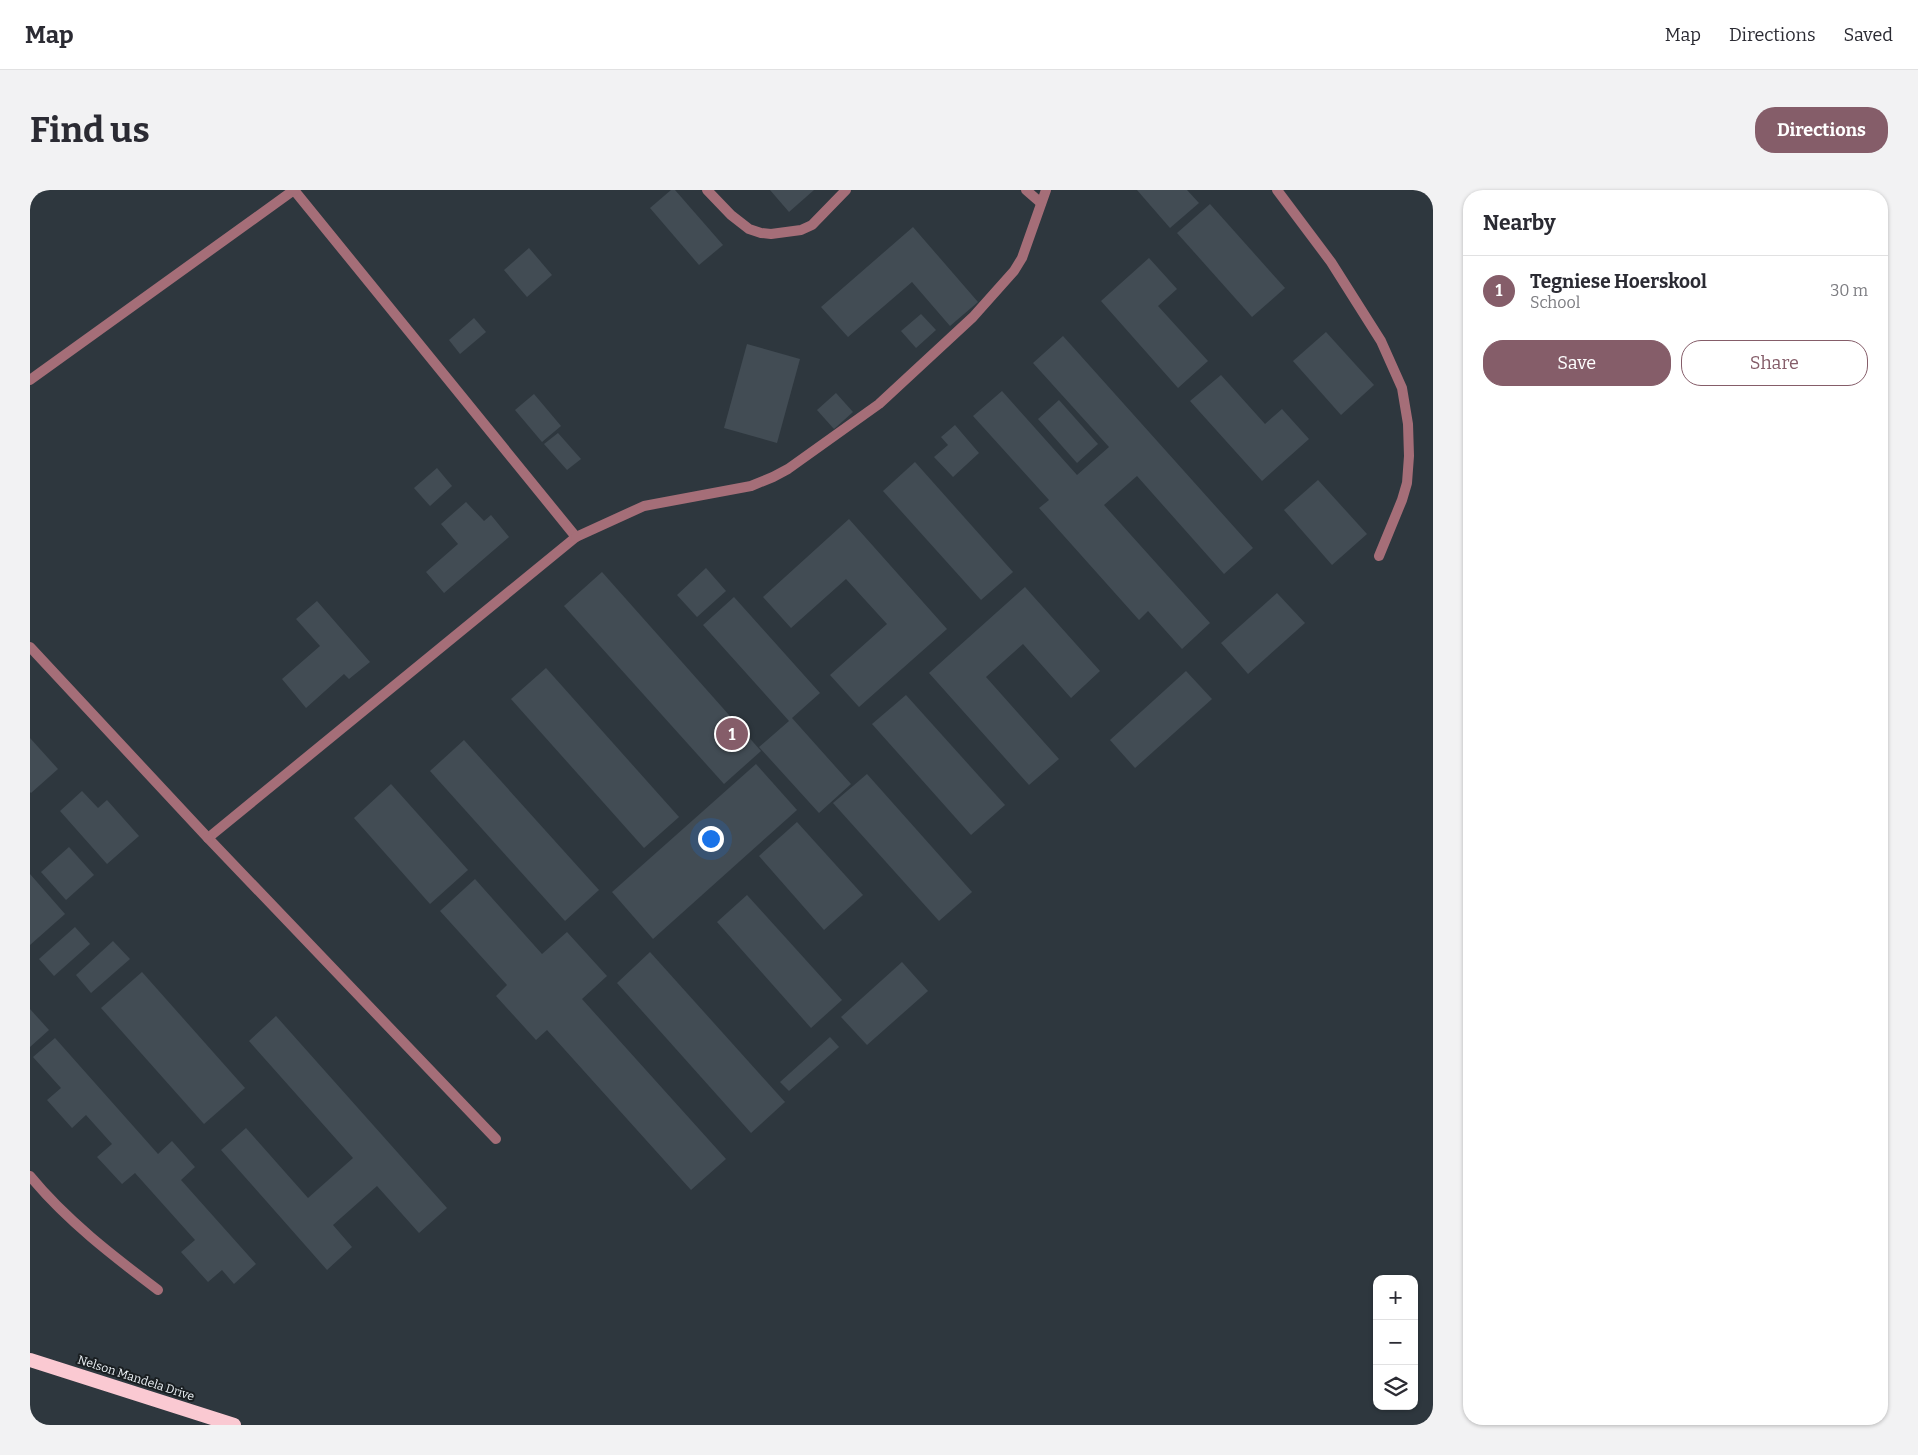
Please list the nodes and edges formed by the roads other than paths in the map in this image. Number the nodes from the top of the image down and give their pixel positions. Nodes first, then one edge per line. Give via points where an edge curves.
1 (294, 190) edge
2 (707, 190) edge
3 (846, 190) edge
4 (1026, 190) edge
5 (1046, 190) edge
6 (1277, 190) edge
7 (1041, 203) junction
8 (30, 380) edge
9 (576, 537) junction
10 (1379, 556) dead end
11 (30, 647) edge
12 (208, 838) junction
13 (496, 1139) dead end
14 (30, 1176) edge
15 (158, 1290) dead end
16 (30, 1360) edge
17 (234, 1425) edge

1 - 8 lane
1 - 9 lane
2 - 3 lane via 749,229 771,234 801,230 812,225
4 - 7 lane
5 - 7 lane
6 - 10 lane via 1331,262 1381,341 1402,388 1408,424 1407,484
7 - 9 lane via 1028,245 1014,271 973,317 871,409 788,469 751,486 644,506
9 - 12 lane
11 - 12 lane
12 - 13 lane
14 - 15 lane via 67,1216
16 - 17 highway, Nelson Mandela Drive

